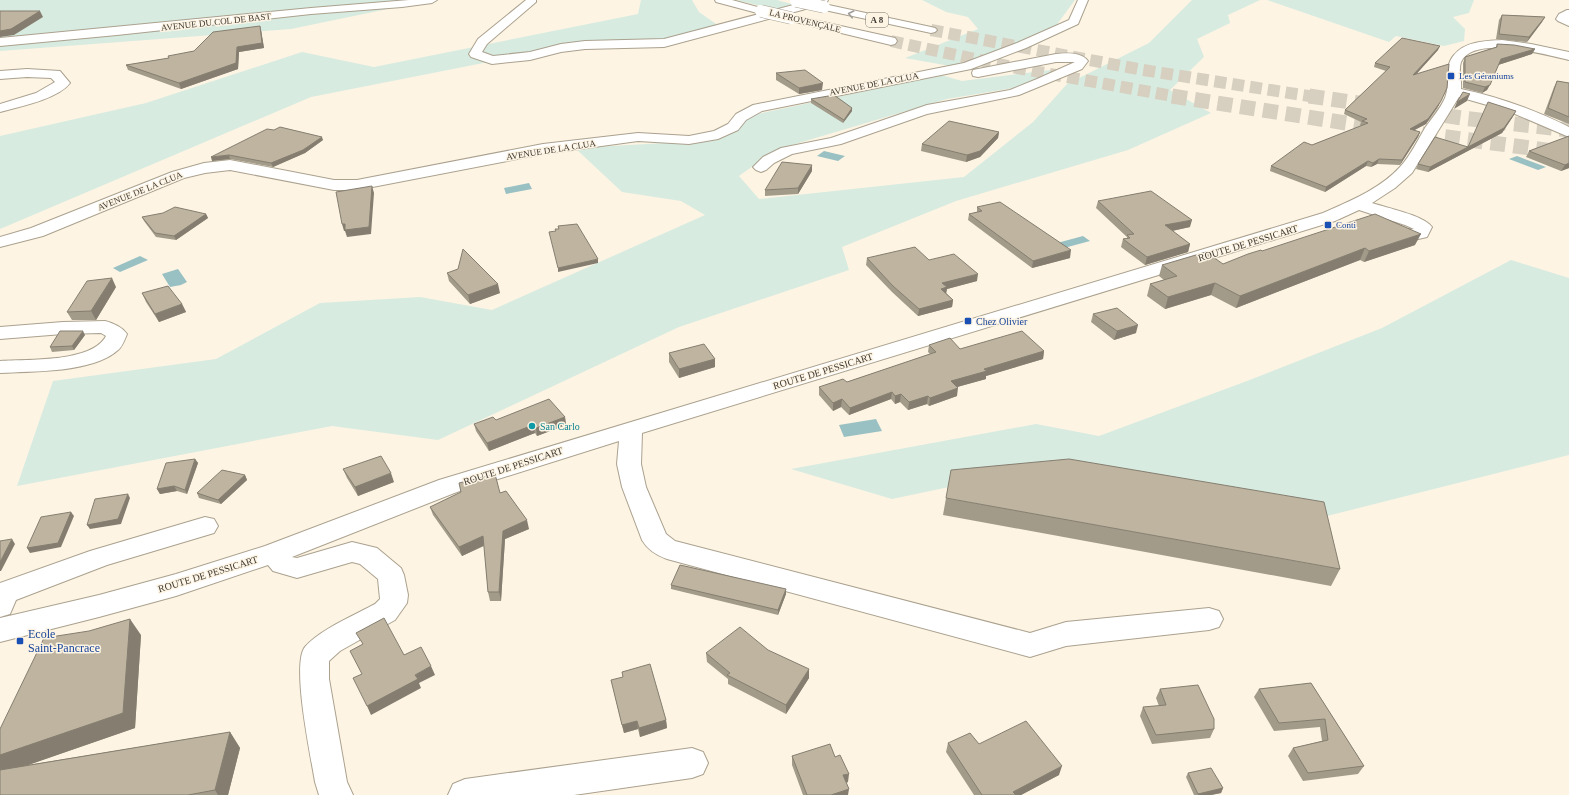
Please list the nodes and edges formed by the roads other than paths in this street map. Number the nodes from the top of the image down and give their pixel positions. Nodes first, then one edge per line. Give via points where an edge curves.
1 (432, 0) edge
2 (530, 0) edge
3 (720, 0) edge
4 (794, 0) edge
5 (1083, 0) edge
6 (824, 4) edge
7 (931, 30) tunnel mouth
8 (0, 42) edge
9 (891, 42) tunnel mouth
10 (1569, 56) edge
11 (946, 70) junction
12 (0, 75) edge
13 (1454, 92) junction
14 (0, 108) edge
15 (1569, 133) edge
16 (761, 167) dead end
17 (1359, 204) junction
18 (1407, 234) edge
19 (0, 242) edge
20 (0, 333) edge
21 (0, 367) edge
22 (631, 428) junction
23 (205, 526) dead end
24 (274, 553) junction
25 (1, 598) edge
26 (1209, 619) dead end
27 (0, 630) edge
28 (692, 763) dead end
29 (336, 795) edge
30 (464, 795) edge

1 - 8 main road, AVENUE DU COL DE BAST
2 - 6 main road via 531,2 482,42 475,54 492,60 530,56 585,45 664,43 798,8
3 - 9 main road, LA PROVENÇALE / A 8, bridge
4 - 6 main road, LA PROVENÇALE / A 8, bridge
5 - 11 main road, AVENUE DE LA CLUA via 1074,22 1059,30 986,60
7 -> 6 main road, LA PROVENÇALE / A 8
10 - 13 main road, ROUTE DE PESSICART via 1508,45 1477,46 1466,51 1456,63 1453,74
11 - 16 main road via 956,75 969,75 1056,58 1069,57 1082,61 1078,66 1005,95 922,111 835,142 781,153 767,160
11 - 19 main road, AVENUE DE LA CLUA via 758,108 741,116 733,126 718,135 690,140 638,137 543,149 357,185 334,185 230,165 204,168 178,175 37,232
12 - 14 main road via 55,74 63,83 51,92
13 - 15 main road via 1510,105
13 - 17 main road, ROUTE DE PESSICART via 1407,170
17 - 18 main road via 1423,227 1421,233
17 - 22 main road, ROUTE DE PESSICART via 1329,217 1233,247
20 - 21 main road via 105,327 117,334 111,346 88,358 69,363
22 - 24 main road, ROUTE DE PESSICART via 448,486
22 - 26 main road via 629,464 634,487 654,540 667,549 1030,645 1066,634
23 - 25 main road via 99,558
24 - 27 main road, ROUTE DE PESSICART via 176,585
24 - 29 main road via 282,564 297,568 352,552 368,554 391,575 393,603 385,612 330,643 315,656 314,679 331,782
28 - 30 main road

